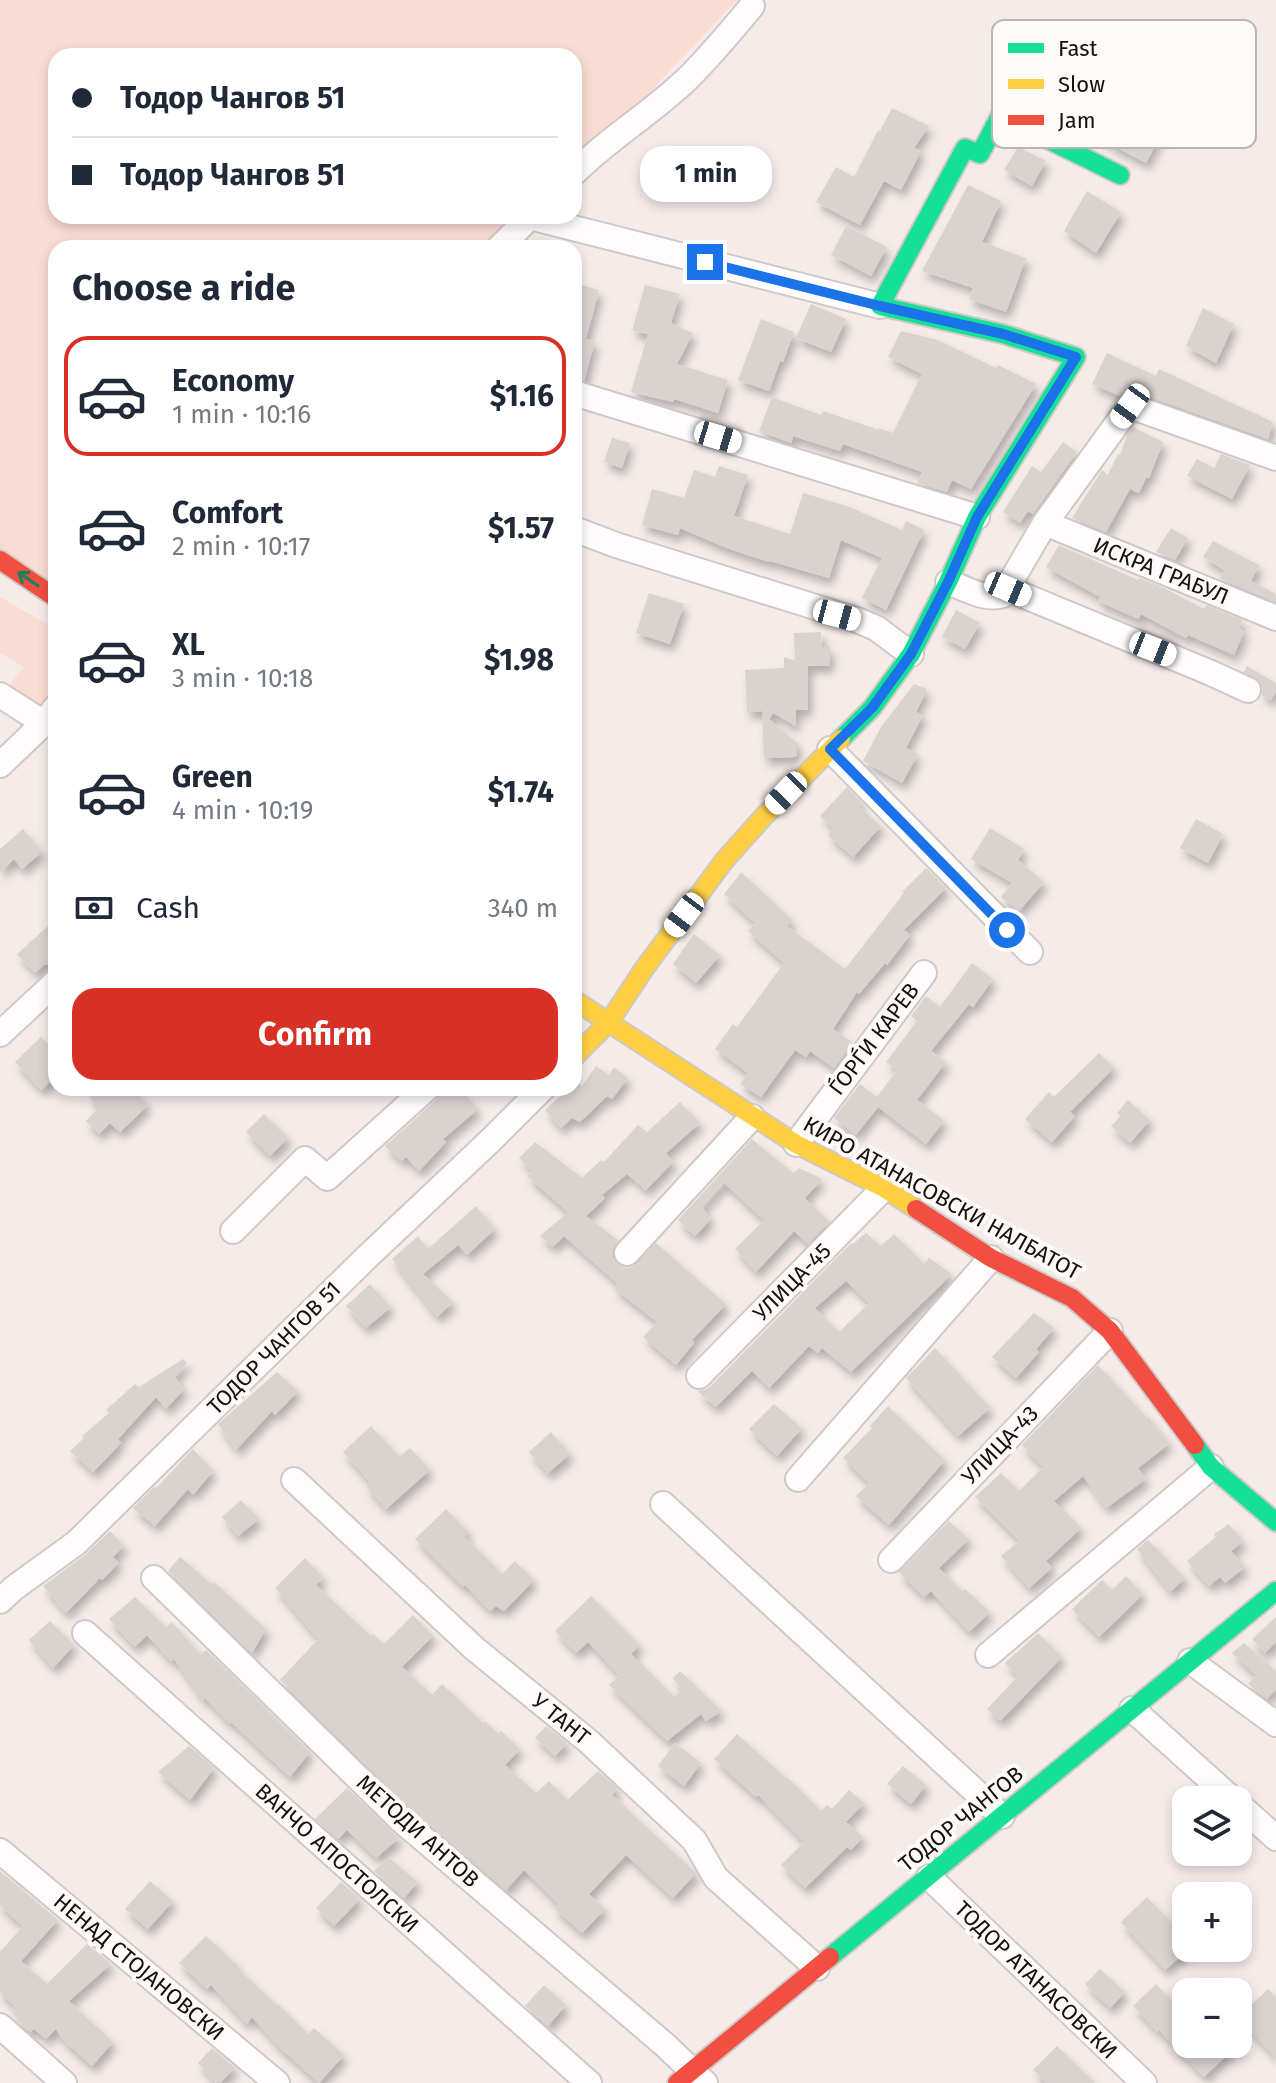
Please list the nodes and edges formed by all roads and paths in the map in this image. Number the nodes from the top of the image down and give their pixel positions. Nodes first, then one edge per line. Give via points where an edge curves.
1 (752, 6) dead end
2 (992, 131) edge
3 (1065, 148) edge
4 (582, 165) edge
5 (1120, 175) dead end
6 (523, 224) edge
7 (558, 224) edge
8 (507, 240) edge
9 (880, 306) junction
10 (582, 395) edge
11 (1276, 458) edge
12 (977, 517) junction
13 (1045, 523) junction
14 (582, 532) edge
15 (0, 560) edge
16 (948, 582) junction
17 (1008, 589) junction
18 (48, 593) edge
19 (1276, 618) edge
20 (911, 654) junction
21 (1248, 690) dead end
22 (0, 695) edge
23 (48, 714) edge
24 (48, 717) edge
25 (830, 749) junction
26 (0, 765) edge
27 (1030, 952) dead end
28 (924, 973) dead end
29 (48, 989) edge
30 (582, 1005) edge
31 (609, 1022) junction
32 (0, 1034) edge
33 (582, 1049) edge
34 (418, 1096) edge
35 (535, 1096) edge
36 (752, 1117) junction
37 (796, 1144) junction
38 (884, 1188) junction
39 (233, 1231) dead end
40 (627, 1253) dead end
41 (991, 1258) junction
42 (1110, 1331) junction
43 (699, 1376) dead end
44 (1211, 1467) junction
45 (798, 1479) dead end
46 (294, 1480) dead end
47 (663, 1504) dead end
48 (1276, 1522) edge
49 (891, 1560) dead end
50 (154, 1578) dead end
51 (1276, 1591) edge
52 (0, 1601) edge
53 (85, 1633) dead end
54 (988, 1655) dead end
55 (1190, 1661) junction
56 (1132, 1709) junction
57 (1276, 1724) edge
58 (1217, 1786) edge
59 (1002, 1816) junction
60 (1252, 1817) edge
61 (1276, 1838) edge
62 (0, 1851) edge
63 (929, 1877) junction
64 (817, 1968) junction
65 (0, 2026) edge
66 (691, 2079) edge
67 (64, 2083) edge
68 (277, 2083) edge
69 (589, 2083) edge
70 (1144, 2083) edge

1 - 4 street via 684,82
2 - 9 street via 980,154 965,148
3 - 5 street
6 - 8 street
7 - 9 street
9 - 12 street via 1076,357
10 - 12 street
11 - 13 street via 1130,406
12 - 16 street
13 - 17 street
13 - 19 street, ИСКРА ГРАБУЛ
14 - 20 street via 857,620
18 -> 15 street
16 - 17 street via 989,597
16 - 20 street
17 - 21 street
20 - 25 street via 872,708
22 - 23 street
24 - 26 street
25 - 27 street
25 - 31 street via 724,861
28 - 37 street, ЃОРЃИ КАРЕВ
29 - 32 street
30 - 31 street, КИРО АТАНАСОВСКИ НАЛБАТОТ
31 - 33 street
31 - 36 street, КИРО АТАНАСОВСКИ НАЛБАТОТ
34 - 39 street via 327,1178 305,1159
35 - 52 street, ТОДОР ЧАНГОВ 51 via 76,1543
36 - 37 street, КИРО АТАНАСОВСКИ НАЛБАТОТ
36 - 40 street
37 - 38 street, КИРО АТАНАСОВСКИ НАЛБАТОТ
38 - 41 street, КИРО АТАНАСОВСКИ НАЛБАТОТ
38 - 43 street, УЛИЦА-45
41 - 42 street, КИРО АТАНАСОВСКИ НАЛБАТОТ via 1072,1298
41 - 45 street
42 - 44 street, КИРО АТАНАСОВСКИ НАЛБАТОТ
42 - 49 street, УЛИЦА-43
44 - 48 street, КИРО АТАНАСОВСКИ НАЛБАТОТ
44 - 54 street
46 - 64 street, У ТАНТ via 475,1649 599,1750 694,1840 716,1878
47 - 59 street
50 - 66 street, МЕТОДИ АНТОВ via 401,1820 665,2045
51 - 55 street, ТОДОР ЧАНГОВ
53 - 69 street, ВАНЧО АПОСТОЛСКИ
55 - 56 street, ТОДОР ЧАНГОВ
55 - 57 street
56 - 58 street
56 - 59 street, ТОДОР ЧАНГОВ
59 - 63 street, ТОДОР ЧАНГОВ
60 - 61 street
62 - 68 street, НЕНАД СТОЈАНОВСКИ
63 - 64 street, ТОДОР ЧАНГОВ
63 - 70 street, ТОДОР АТАНАСОВСКИ
64 - 66 street, ТОДОР ЧАНГОВ
65 - 67 street

